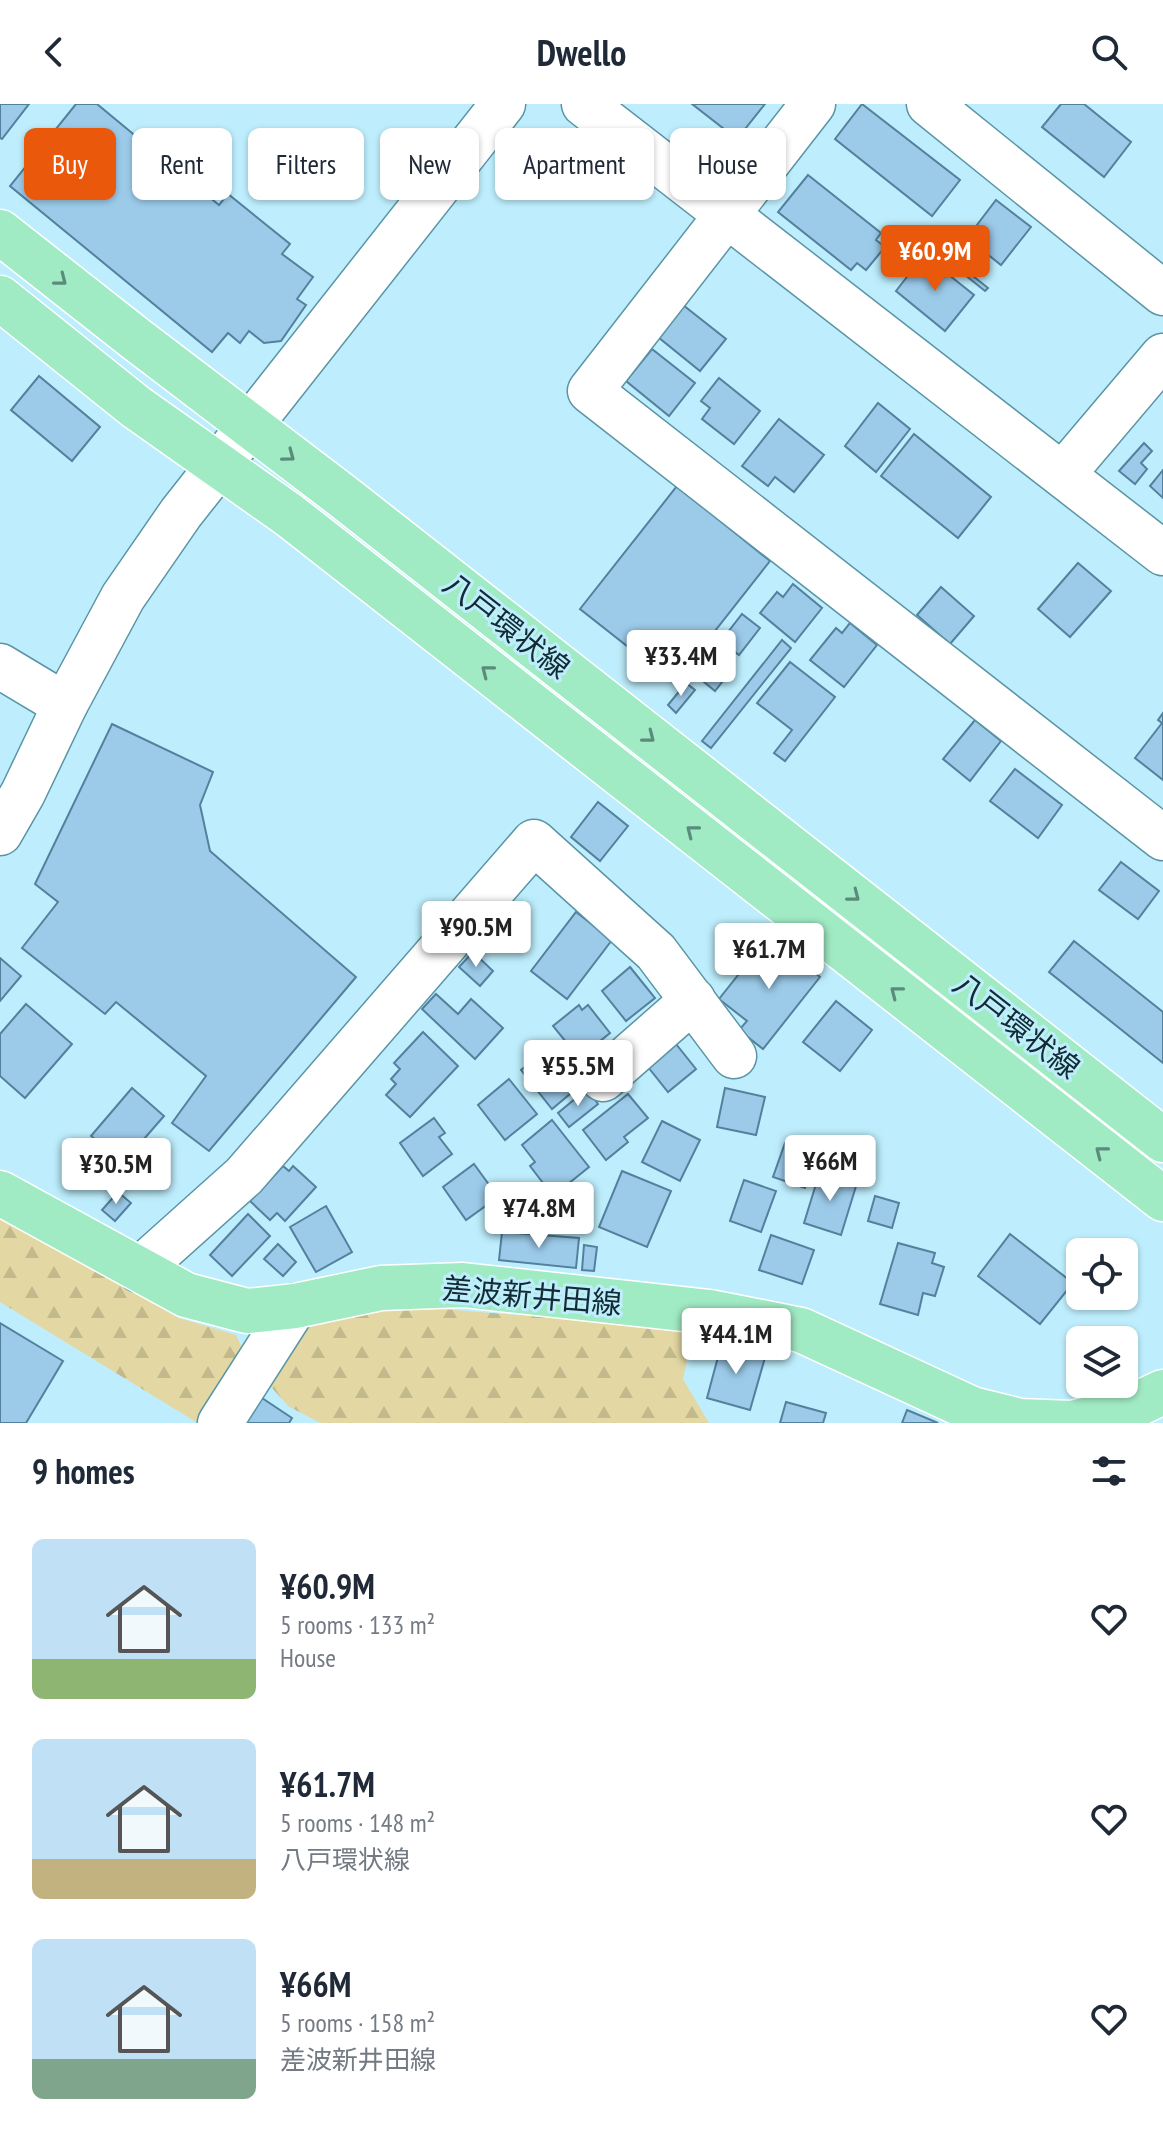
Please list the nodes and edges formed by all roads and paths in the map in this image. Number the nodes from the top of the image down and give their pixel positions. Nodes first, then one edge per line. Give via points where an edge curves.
1 (503, 104) edge
2 (584, 104) edge
3 (813, 104) edge
4 (929, 104) edge
5 (726, 216) junction
6 (0, 232) edge
7 (1163, 293) edge
8 (0, 298) edge
9 (1163, 356) edge
10 (250, 427) junction
11 (220, 466) junction
12 (1063, 474) junction
13 (1163, 553) edge
14 (0, 666) edge
15 (65, 705) junction
16 (0, 833) edge
17 (1163, 838) edge
18 (693, 1000) junction
19 (734, 1056) dead end
20 (603, 1079) dead end
21 (1163, 1140) edge
22 (0, 1193) edge
23 (1163, 1199) edge
24 (139, 1270) junction
25 (295, 1306) junction
26 (1163, 1392) edge
27 (220, 1423) edge

1 - 10 street
2 - 5 street
3 - 5 street
4 - 7 street
5 - 12 street
5 - 17 street via 590,391
6 -> 10 main road, 八戸環状線
8 - 11 main road, 八戸環状線 via 136,407
9 - 12 street
10 - 11 street
10 -> 21 main road, 八戸環状線
11 - 15 street via 123,597
23 -> 11 main road, 八戸環状線
12 - 13 street
14 - 15 street
15 - 16 street
18 - 19 street
18 - 20 street
18 - 24 street via 656,952 534,842 244,1176
22 - 24 main road, 差波新井田線
24 - 25 main road, 差波新井田線 via 186,1295 247,1311
25 - 26 main road, 差波新井田線 via 381,1288 463,1285 710,1312 801,1330 972,1409 1020,1421 1072,1423 1125,1410
25 - 27 street

